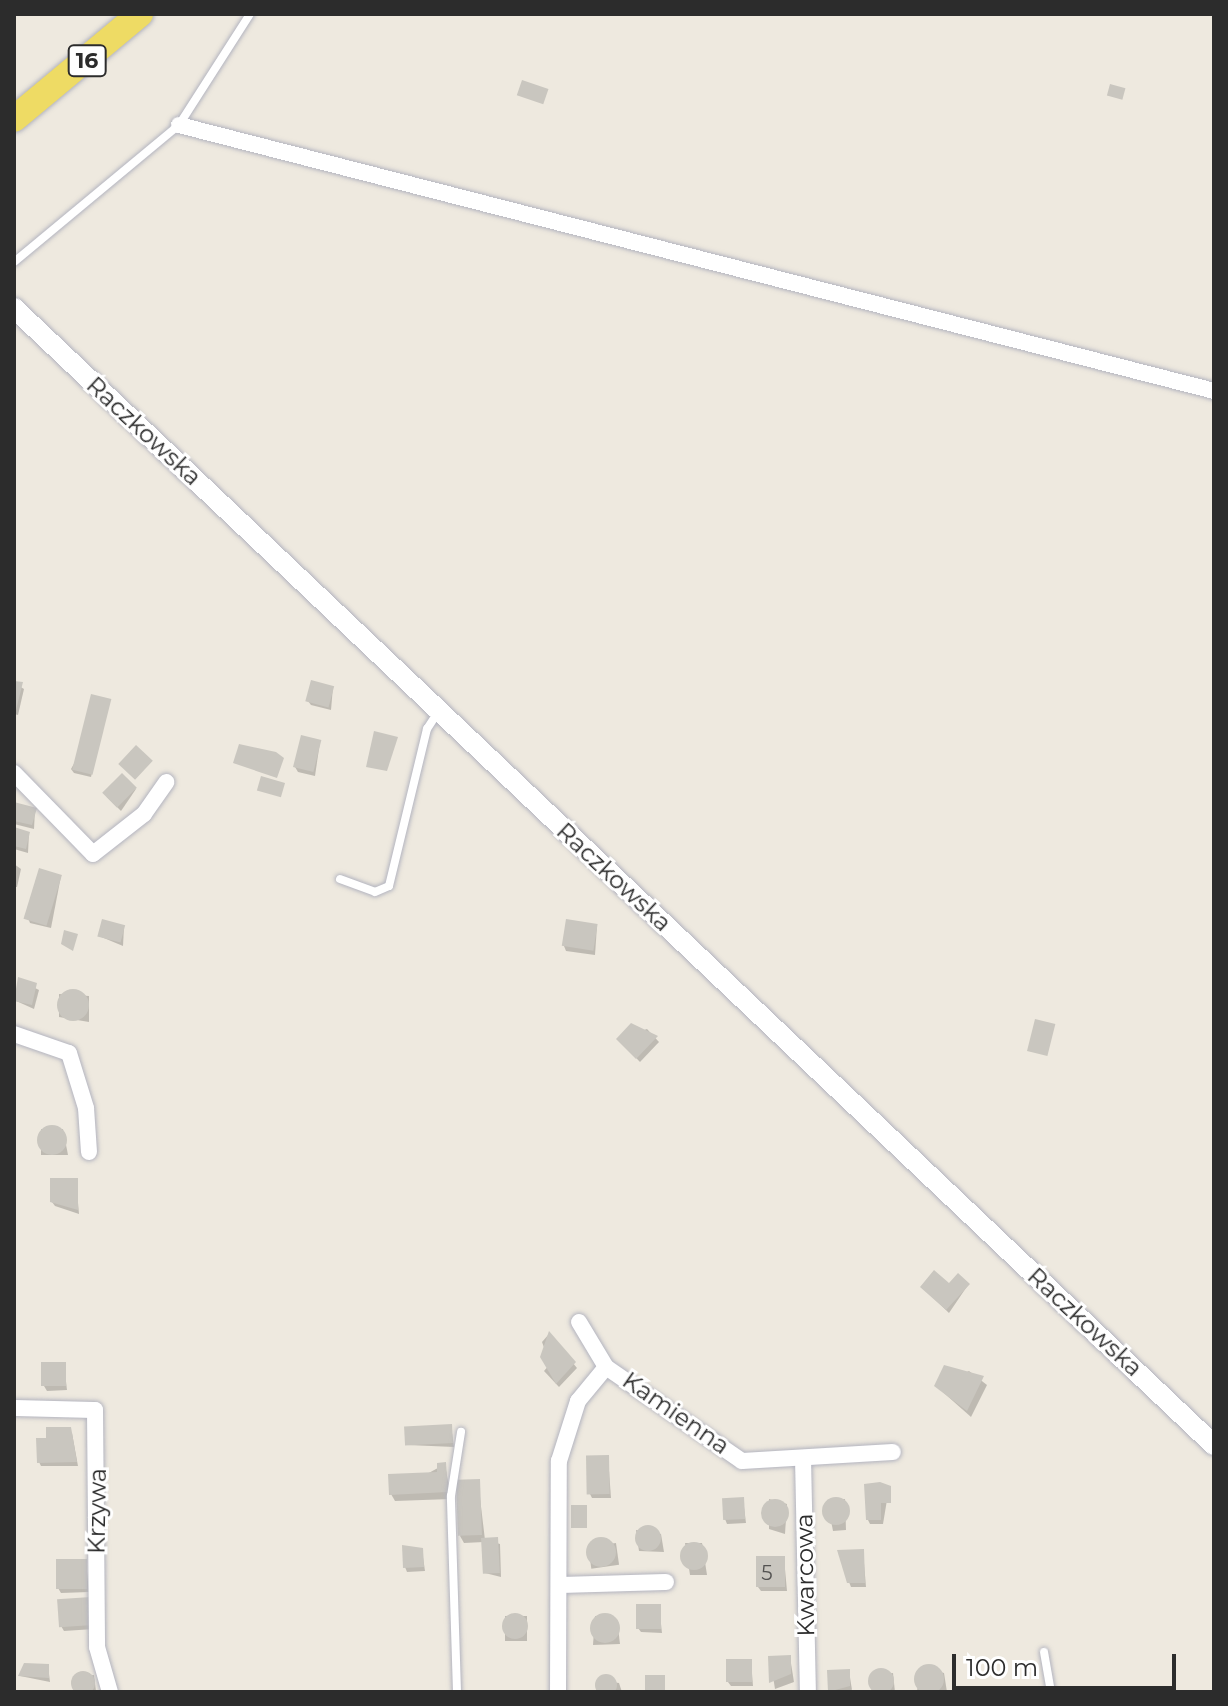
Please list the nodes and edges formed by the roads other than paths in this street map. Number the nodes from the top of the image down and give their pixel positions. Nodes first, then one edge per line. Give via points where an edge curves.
1 (140, 14) edge
2 (250, 14) edge
3 (20, 110) edge
4 (179, 125) junction
5 (14, 262) edge
6 (14, 308) edge
7 (1214, 391) edge
8 (439, 711) junction
9 (14, 773) edge
10 (166, 782) dead end
11 (340, 879) dead end
12 (14, 1034) edge
13 (89, 1152) dead end
14 (579, 1322) dead end
15 (606, 1367) junction
16 (14, 1408) edge
17 (461, 1432) dead end
18 (1214, 1445) edge
19 (893, 1452) dead end
20 (803, 1458) junction
21 (666, 1582) dead end
22 (560, 1585) junction
23 (1044, 1652) dead end
24 (110, 1692) edge
25 (457, 1692) edge
26 (558, 1692) edge
27 (808, 1692) edge
28 (1051, 1692) edge

1 - 3 main road, 16
2 - 4 lane
4 - 5 lane
4 - 7 street
6 - 8 street, Raczkowska
8 - 11 lane via 427,729 389,886 375,892
8 - 18 street, Raczkowska
9 - 10 street via 93,854 144,814
12 - 13 street via 69,1053 86,1108
14 - 15 street, Kamienna
15 - 20 street, Kamienna via 742,1461
15 - 22 street via 578,1401 564,1436
16 - 24 street, Krzywa via 95,1410 97,1647
17 - 25 lane via 451,1496
19 - 20 street, Kamienna
20 - 27 street, Kwarcowa
21 - 22 street
22 - 26 street
23 - 28 lane

